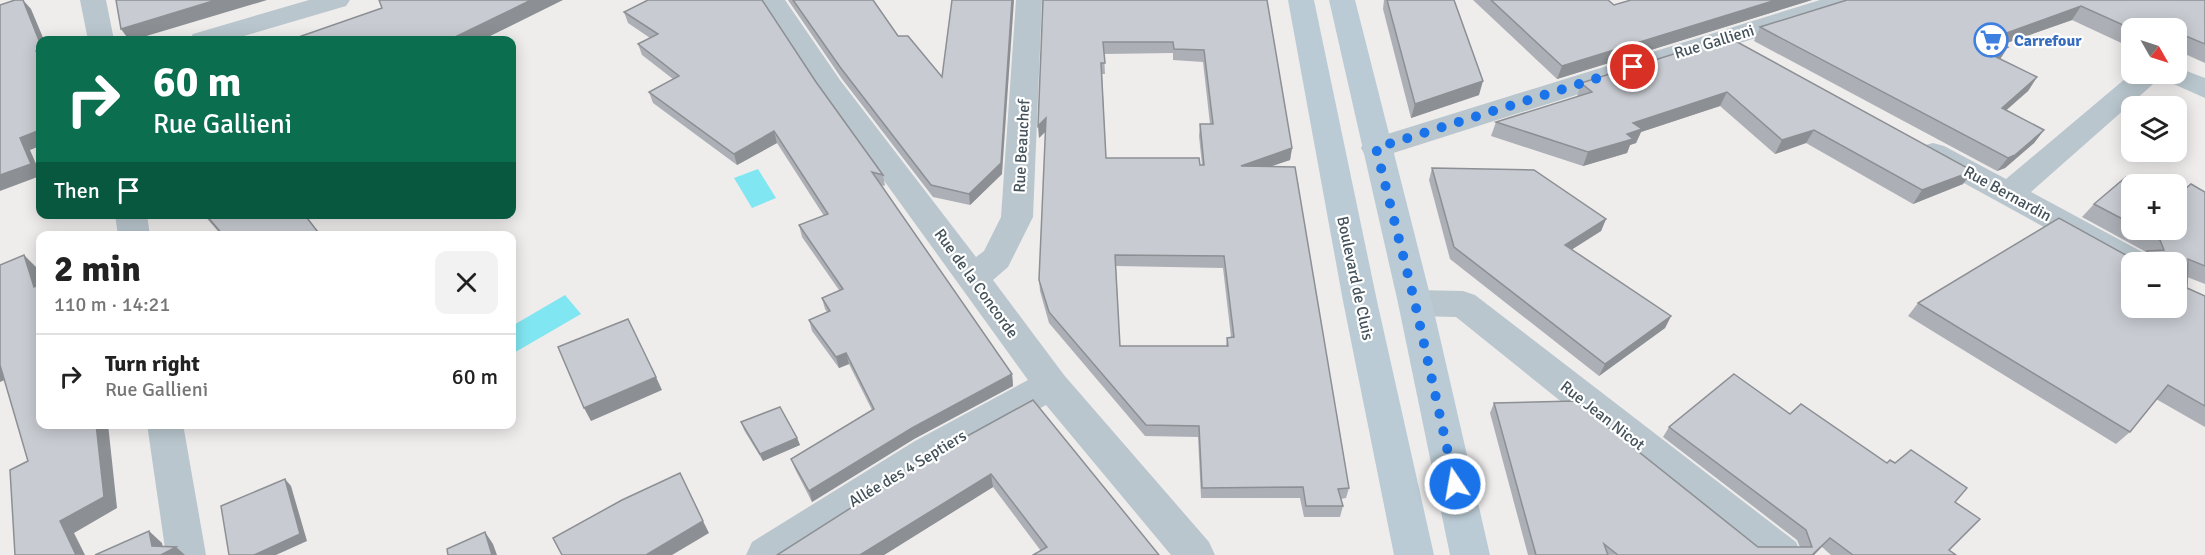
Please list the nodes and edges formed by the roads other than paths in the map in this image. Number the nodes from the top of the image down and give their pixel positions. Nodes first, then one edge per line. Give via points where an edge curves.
1 (93, 0) edge
2 (337, 0) edge
3 (772, 0) edge
4 (1029, 0) edge
5 (1302, 0) edge
6 (1342, 0) edge
7 (1847, 0) edge
8 (101, 36) edge
9 (216, 36) edge
10 (1723, 38) junction
11 (1754, 54) edge
12 (2187, 81) edge
13 (2136, 84) edge
14 (2205, 89) edge
15 (1907, 138) edge
16 (1376, 148) junction
17 (2009, 194) junction
18 (2121, 255) edge
19 (974, 278) junction
20 (1415, 303) junction
21 (1051, 385) junction
22 (166, 429) edge
23 (186, 555) edge
24 (766, 555) edge
25 (1195, 555) edge
26 (1414, 555) edge
27 (1470, 555) edge
28 (1782, 555) edge

1 - 8 street
2 - 9 street
3 - 19 street, Rue de la Concorde via 830,87
4 - 19 street, Rue Beauchef via 1017,217 996,259
5 - 26 main road, Boulevard de Cluis
6 - 16 main road
7 - 10 street, Rue Gallieni
10 - 11 street
10 - 16 street, Rue Gallieni
12 - 14 street
13 - 17 street
15 - 17 street, Rue Bernardin
16 - 20 main road
17 - 18 street, Rue Bernardin
19 - 21 street, Rue de la Concorde
20 - 27 main road
20 - 28 street, Rue Jean Nicot via 1463,304
21 - 24 street, Allée des 4 Septiers via 928,452
21 - 25 street, Rue de la Concorde
22 - 23 street

